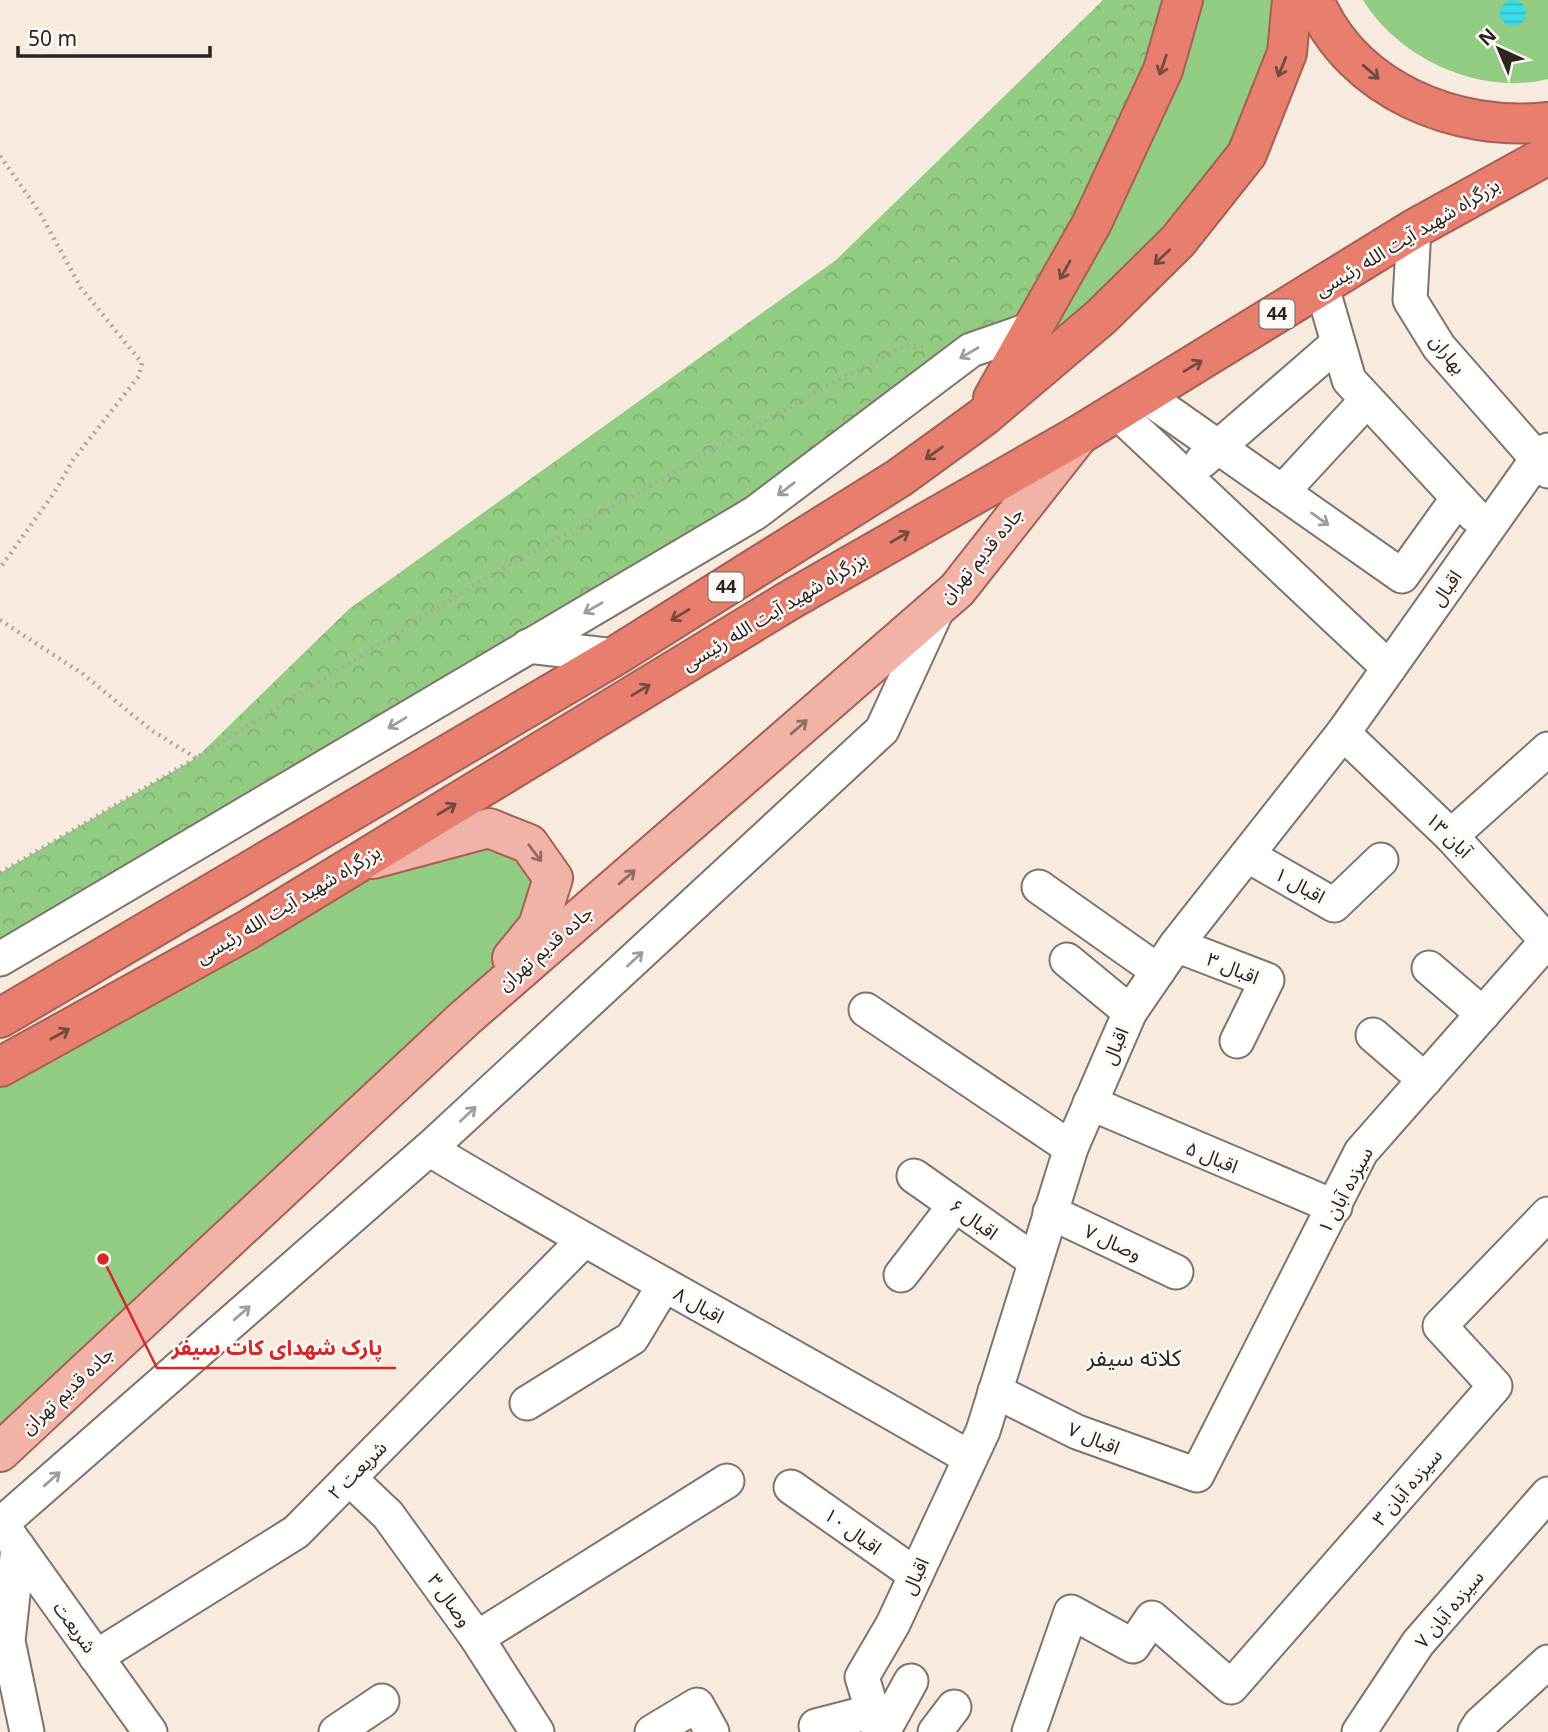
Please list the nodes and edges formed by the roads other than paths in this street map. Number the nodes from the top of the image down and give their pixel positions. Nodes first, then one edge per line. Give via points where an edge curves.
1 (1183, 0) edge
2 (1292, 0) edge
3 (1314, 0) edge
4 (1548, 122) edge
5 (1548, 155) edge
6 (1414, 229) junction
7 (1322, 287) junction
8 (1032, 329) junction
9 (1338, 343) junction
10 (1367, 400) junction
11 (1131, 403) junction
12 (982, 417) junction
13 (1079, 435) junction
14 (1218, 447) junction
15 (1544, 460) edge
16 (1185, 477) junction
17 (1282, 492) junction
18 (1458, 498) junction
19 (1487, 530) junction
20 (939, 606) junction
21 (528, 646) junction
22 (615, 656) junction
23 (1389, 668) junction
24 (1343, 733) junction
25 (1548, 749) edge
26 (1451, 835) junction
27 (1247, 855) junction
28 (1381, 860) dead end
29 (357, 863) junction
30 (1038, 887) dead end
31 (1547, 941) edge
32 (1167, 958) junction
33 (0, 959) edge
34 (1066, 960) dead end
35 (1429, 968) dead end
36 (866, 1010) dead end
37 (1130, 1012) junction
38 (1483, 1014) junction
39 (465, 1017) junction
40 (0, 1018) edge
41 (1373, 1035) dead end
42 (1237, 1041) dead end
43 (0, 1067) edge
44 (1425, 1080) junction
45 (1090, 1103) junction
46 (1071, 1147) junction
47 (429, 1149) junction
48 (914, 1176) dead end
49 (955, 1205) junction
50 (1335, 1207) junction
51 (1050, 1212) junction
52 (1548, 1213) edge
53 (583, 1241) junction
54 (1035, 1261) junction
55 (1176, 1272) dead end
56 (901, 1275) dead end
57 (664, 1285) junction
58 (995, 1391) junction
59 (527, 1403) dead end
60 (0, 1452) edge
61 (970, 1458) junction
62 (1197, 1475) joint
63 (349, 1478) junction
64 (727, 1481) dead end
65 (791, 1487) dead end
66 (1548, 1494) edge
67 (6, 1531) edge
68 (916, 1575) junction
69 (477, 1638) junction
70 (96, 1657) junction
71 (1548, 1662) edge
72 (911, 1681) dead end
73 (383, 1700) dead end
74 (879, 1725) edge
75 (816, 1726) dead end
76 (27, 1732) edge
77 (150, 1732) edge
78 (335, 1732) edge
79 (537, 1732) edge
80 (652, 1732) edge
81 (712, 1732) edge
82 (1029, 1732) edge
83 (1359, 1732) edge
84 (1475, 1732) edge

1 -> 8 highway via 1163,70 1092,223
2 -> 12 highway, 44 via 1287,53 1247,154 1178,241 1101,317
3 -> 4 highway via 1353,55 1402,94 1429,108 1479,122
5 - 6 highway, بزرگراه شهید آیت الله رئیسی / 44
6 - 7 highway, بزرگراه شهید آیت الله رئیسی / 44
6 - 15 street, بهاران via 1410,300 1439,347
7 - 9 street
11 -> 7 highway, بزرگراه شهید آیت الله رئیسی / 44
8 - 12 highway
8 -> 21 street via 971,350 755,513
9 - 10 street via 1349,380
9 - 14 street
10 - 17 street
10 - 18 street
11 - 13 highway, بزرگراه شهید آیت الله رئیسی / 44
11 - 14 street
11 - 16 street
12 -> 22 highway, 44 via 899,478
13 - 20 main road, جاده قدیم تهران via 957,590
29 -> 13 highway, بزرگراه شهید آیت الله رئیسی / 44 via 790,600
14 - 16 street
14 - 17 street
15 - 19 street, اقبال
16 - 23 street
17 -> 18 street via 1402,576
18 - 19 street
19 - 23 street, اقبال
39 -> 20 main road, جاده قدیم تهران
47 -> 20 street via 882,730
21 - 22 street
21 -> 33 street
22 - 40 highway, 44
23 - 24 street, اقبال
24 - 26 street, ۱۳ آبان
24 - 27 street, اقبال
25 - 26 street
26 - 31 street, ۱۳ آبان
27 - 28 street, اقبال ۱ via 1335,905
27 - 32 street, اقبال
29 -> 39 main road via 489,828 529,844 553,878 538,926
43 -> 29 highway, بزرگراه شهید آیت الله رئیسی / 44 via 246,931
30 - 32 street
31 - 38 street, سیزده آبان ۱
32 - 37 street, اقبال
32 - 42 street, اقبال ۳ via 1267,980
34 - 37 street
35 - 38 street
36 - 46 street
37 - 45 street, اقبال
38 - 44 street, سیزده آبان ۱
39 - 60 main road, جاده قدیم تهران
41 - 44 street
44 - 50 street, سیزده آبان ۱ via 1361,1152
45 - 46 street, اقبال
45 - 50 street, اقبال ۵
46 - 51 street, اقبال
47 - 53 street, اقبال ۸
67 -> 47 street
48 - 49 street, اقبال ۶
49 - 54 street, اقبال ۶
49 - 56 street
50 - 62 street, سیزده آبان ۱
51 - 54 street, اقبال
51 - 55 street, وصال ۷
52 - 82 street, سیزده آبان ۳ via 1440,1326 1495,1386 1231,1687 1152,1618 1133,1646 1071,1612
53 - 57 street, اقبال ۸
53 - 63 street, شریعت ۲
54 - 58 street, اقبال
57 - 59 street via 632,1338
57 - 61 street, اقبال ۸
58 - 61 street, اقبال
58 - 62 street, اقبال ۷ via 1077,1432
61 - 68 street, اقبال
63 - 69 street, وصال ۳ via 388,1515
63 - 70 street, شریعت ۲ via 296,1532
64 - 69 street
65 - 68 street, اقبال ۱۰
66 - 83 street, سیزده آبان ۷ via 1418,1643
67 - 70 street, شریعت
67 - 76 street via 8,1641
68 - 74 street, اقبال via 862,1677
69 - 79 street, وصال ۳
70 - 77 street, شریعت
71 - 84 street
72 - 74 street
73 - 78 street
74 - 75 street
80 - 81 street via 697,1705

